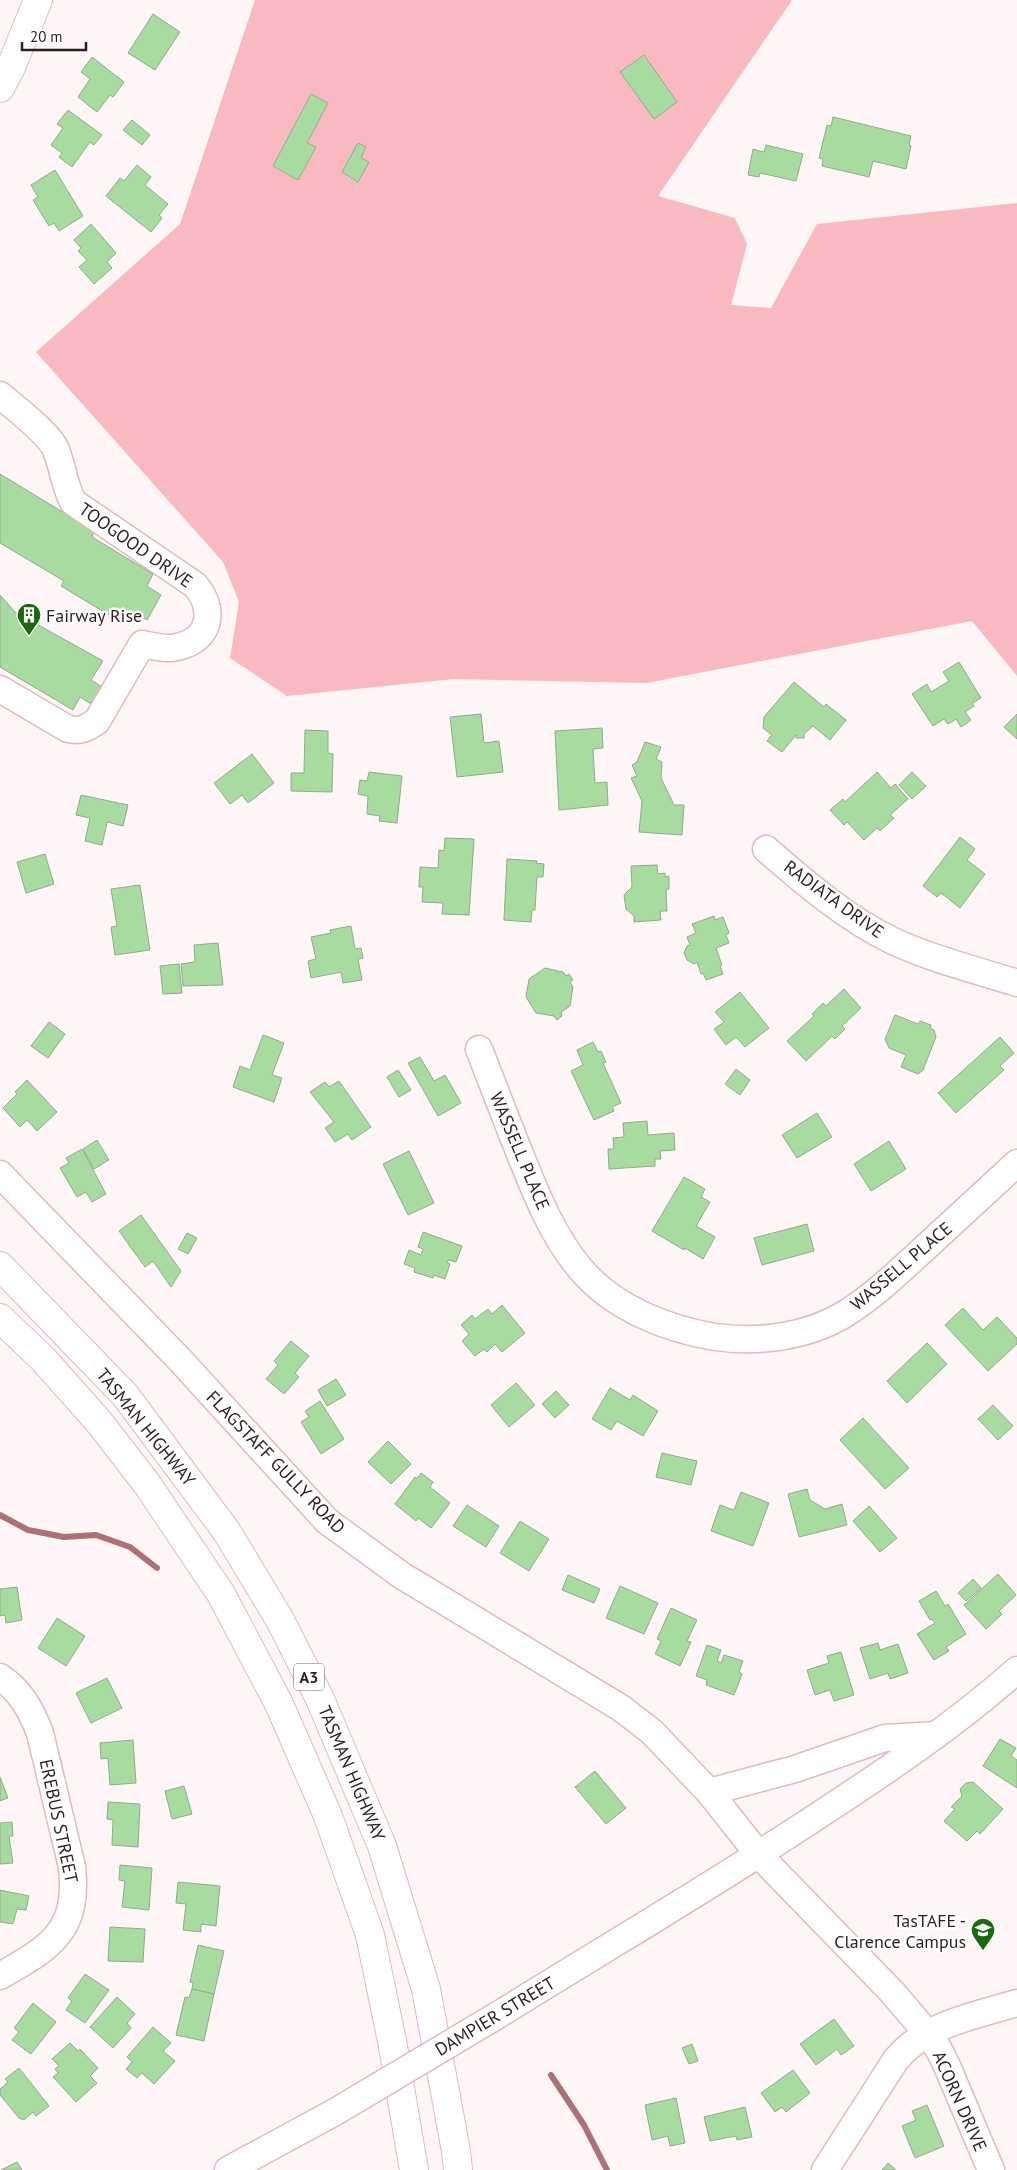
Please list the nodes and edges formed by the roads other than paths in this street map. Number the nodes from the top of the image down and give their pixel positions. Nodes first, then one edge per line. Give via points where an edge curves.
1 (38, 0) edge
2 (0, 88) edge
3 (0, 395) edge
4 (0, 688) edge
5 (766, 849) dead end
6 (1017, 983) edge
7 (479, 1048) dead end
8 (1017, 1163) edge
9 (0, 1174) edge
10 (0, 1266) edge
11 (0, 1318) edge
12 (1017, 1670) edge
13 (0, 1677) edge
14 (937, 1735) junction
15 (709, 1792) junction
16 (759, 1855) junction
17 (0, 1976) edge
18 (1017, 2003) edge
19 (927, 2034) junction
20 (228, 2170) edge
21 (414, 2170) edge
22 (458, 2170) edge
23 (825, 2170) edge
24 (990, 2170) edge

1 - 2 main road
3 - 4 street, TOOGOOD DRIVE via 55,448 73,502 195,585 204,595 208,607 205,629 187,644 175,648 142,644 97,721 87,728 78,731 68,729
5 - 6 street, RADIATA DRIVE via 863,924 893,941
7 - 8 street, WASSELL PLACE via 537,1196 579,1267 602,1290 626,1307 692,1333 760,1339 791,1335 843,1315 899,1272
9 - 15 street, FLAGSTAFF GULLY ROAD via 181,1361 328,1522 401,1575 621,1708 652,1732
10 - 22 main road, TASMAN HIGHWAY / A3 via 125,1395 228,1532 280,1620 320,1699 382,1846 426,1989
11 - 21 main road, TASMAN HIGHWAY / A3 via 43,1359 99,1422 147,1484 222,1594 279,1704 328,1816 370,1935
12 - 14 street
13 - 17 street, EREBUS STREET via 22,1697 40,1733 74,1886 74,1902 62,1930 42,1951
14 - 15 street via 885,1738 795,1769
14 - 16 street
15 - 16 street, FLAGSTAFF GULLY ROAD
16 - 19 street, ACORN DRIVE via 892,1992
16 - 20 street, DAMPIER STREET, bridge via 335,2112
18 - 19 street
19 - 23 street via 905,2048 895,2061
19 - 24 street, ACORN DRIVE via 947,2066

